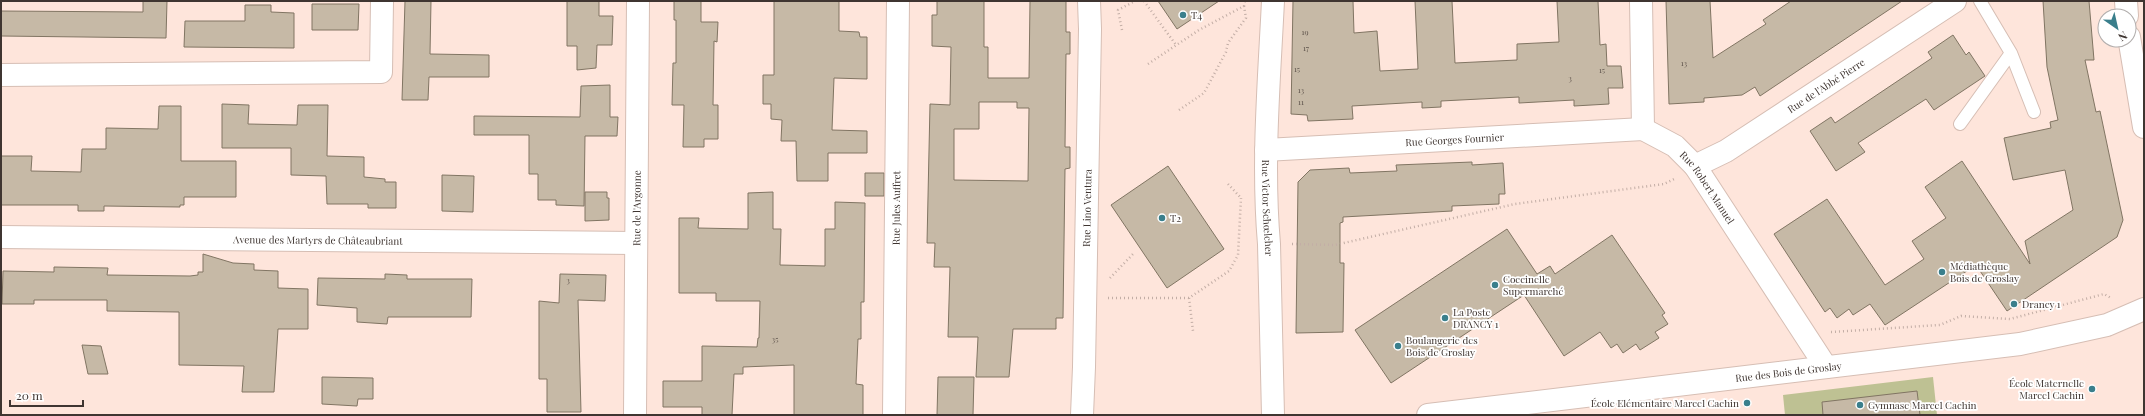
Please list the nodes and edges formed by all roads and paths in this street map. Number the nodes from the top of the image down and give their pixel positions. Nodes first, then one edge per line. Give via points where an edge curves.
1 (382, 1) edge
2 (638, 1) edge
3 (898, 1) edge
4 (1088, 1) edge
5 (1135, 1) edge
6 (1144, 1) edge
7 (1245, 1) edge
8 (1273, 1) edge
9 (1641, 1) edge
10 (1955, 1) edge
11 (1980, 1) edge
12 (1244, 6) junction
13 (1122, 30) dead end
14 (1176, 45) junction
15 (2131, 48) edge
16 (2011, 54) junction
17 (1148, 64) dead end
18 (1, 75) edge
19 (1179, 110) dead end
20 (2034, 112) dead end
21 (1960, 124) dead end
22 (2144, 127) edge
23 (1643, 129) junction
24 (1266, 150) junction
25 (1695, 166) junction
26 (1241, 198) dead end
27 (1, 237) edge
28 (635, 243) junction
29 (1269, 244) junction
30 (1134, 253) dead end
31 (1110, 283) dead end
32 (1108, 290) dead end
33 (1189, 298) junction
34 (2139, 311) edge
35 (1193, 331) dead end
36 (1803, 333) junction
37 (1826, 367) junction
38 (1475, 412) edge
39 (635, 415) edge
40 (894, 415) edge
41 (1082, 415) edge
42 (1273, 415) edge
43 (1428, 415) edge

1 - 18 street via 381,72
2 - 28 street, Rue de l'Argonne
3 - 40 street, Rue Jules Auffret
4 - 41 street, Rue Lino Ventura via 1090,29
5 - 13 path via 1118,10
6 - 14 path
7 - 12 path
8 - 24 street, Rue Victor Schœlcher
9 - 23 street
10 - 25 street, Rue de l'Abbé Pierre via 1726,151
11 - 16 lane
12 - 14 path
12 - 19 path via 1246,18 1228,43 1226,52 1204,93
14 - 17 path
15 - 22 street
16 - 20 lane
16 - 21 lane
23 - 24 street, Rue Georges Fournier
23 - 25 street, Rue Robert Manuel via 1675,146
24 - 29 street, Rue Victor Schœlcher via 1266,216
25 - 29 path via 1664,184 1515,204 1335,245
25 - 36 street, Rue Robert Manuel
26 - 33 path via 1238,255 1229,271
27 - 28 street, Avenue des Martyrs de Châteaubriant
28 - 39 street, Rue de l'Argonne
29 - 42 street, Rue Victor Schœlcher
30 - 31 path via 1111,275
32 - 33 path via 1107,298
33 - 35 path
34 - 36 path via 2104,294 2010,319 1961,316 1940,325
34 - 37 street, Rue des Bois de Groslay via 2107,324 2020,344
36 - 37 street, Rue Robert Manuel
37 - 38 street, Rue des Bois de Groslay
38 - 43 street, Rue des Bois de Groslay

